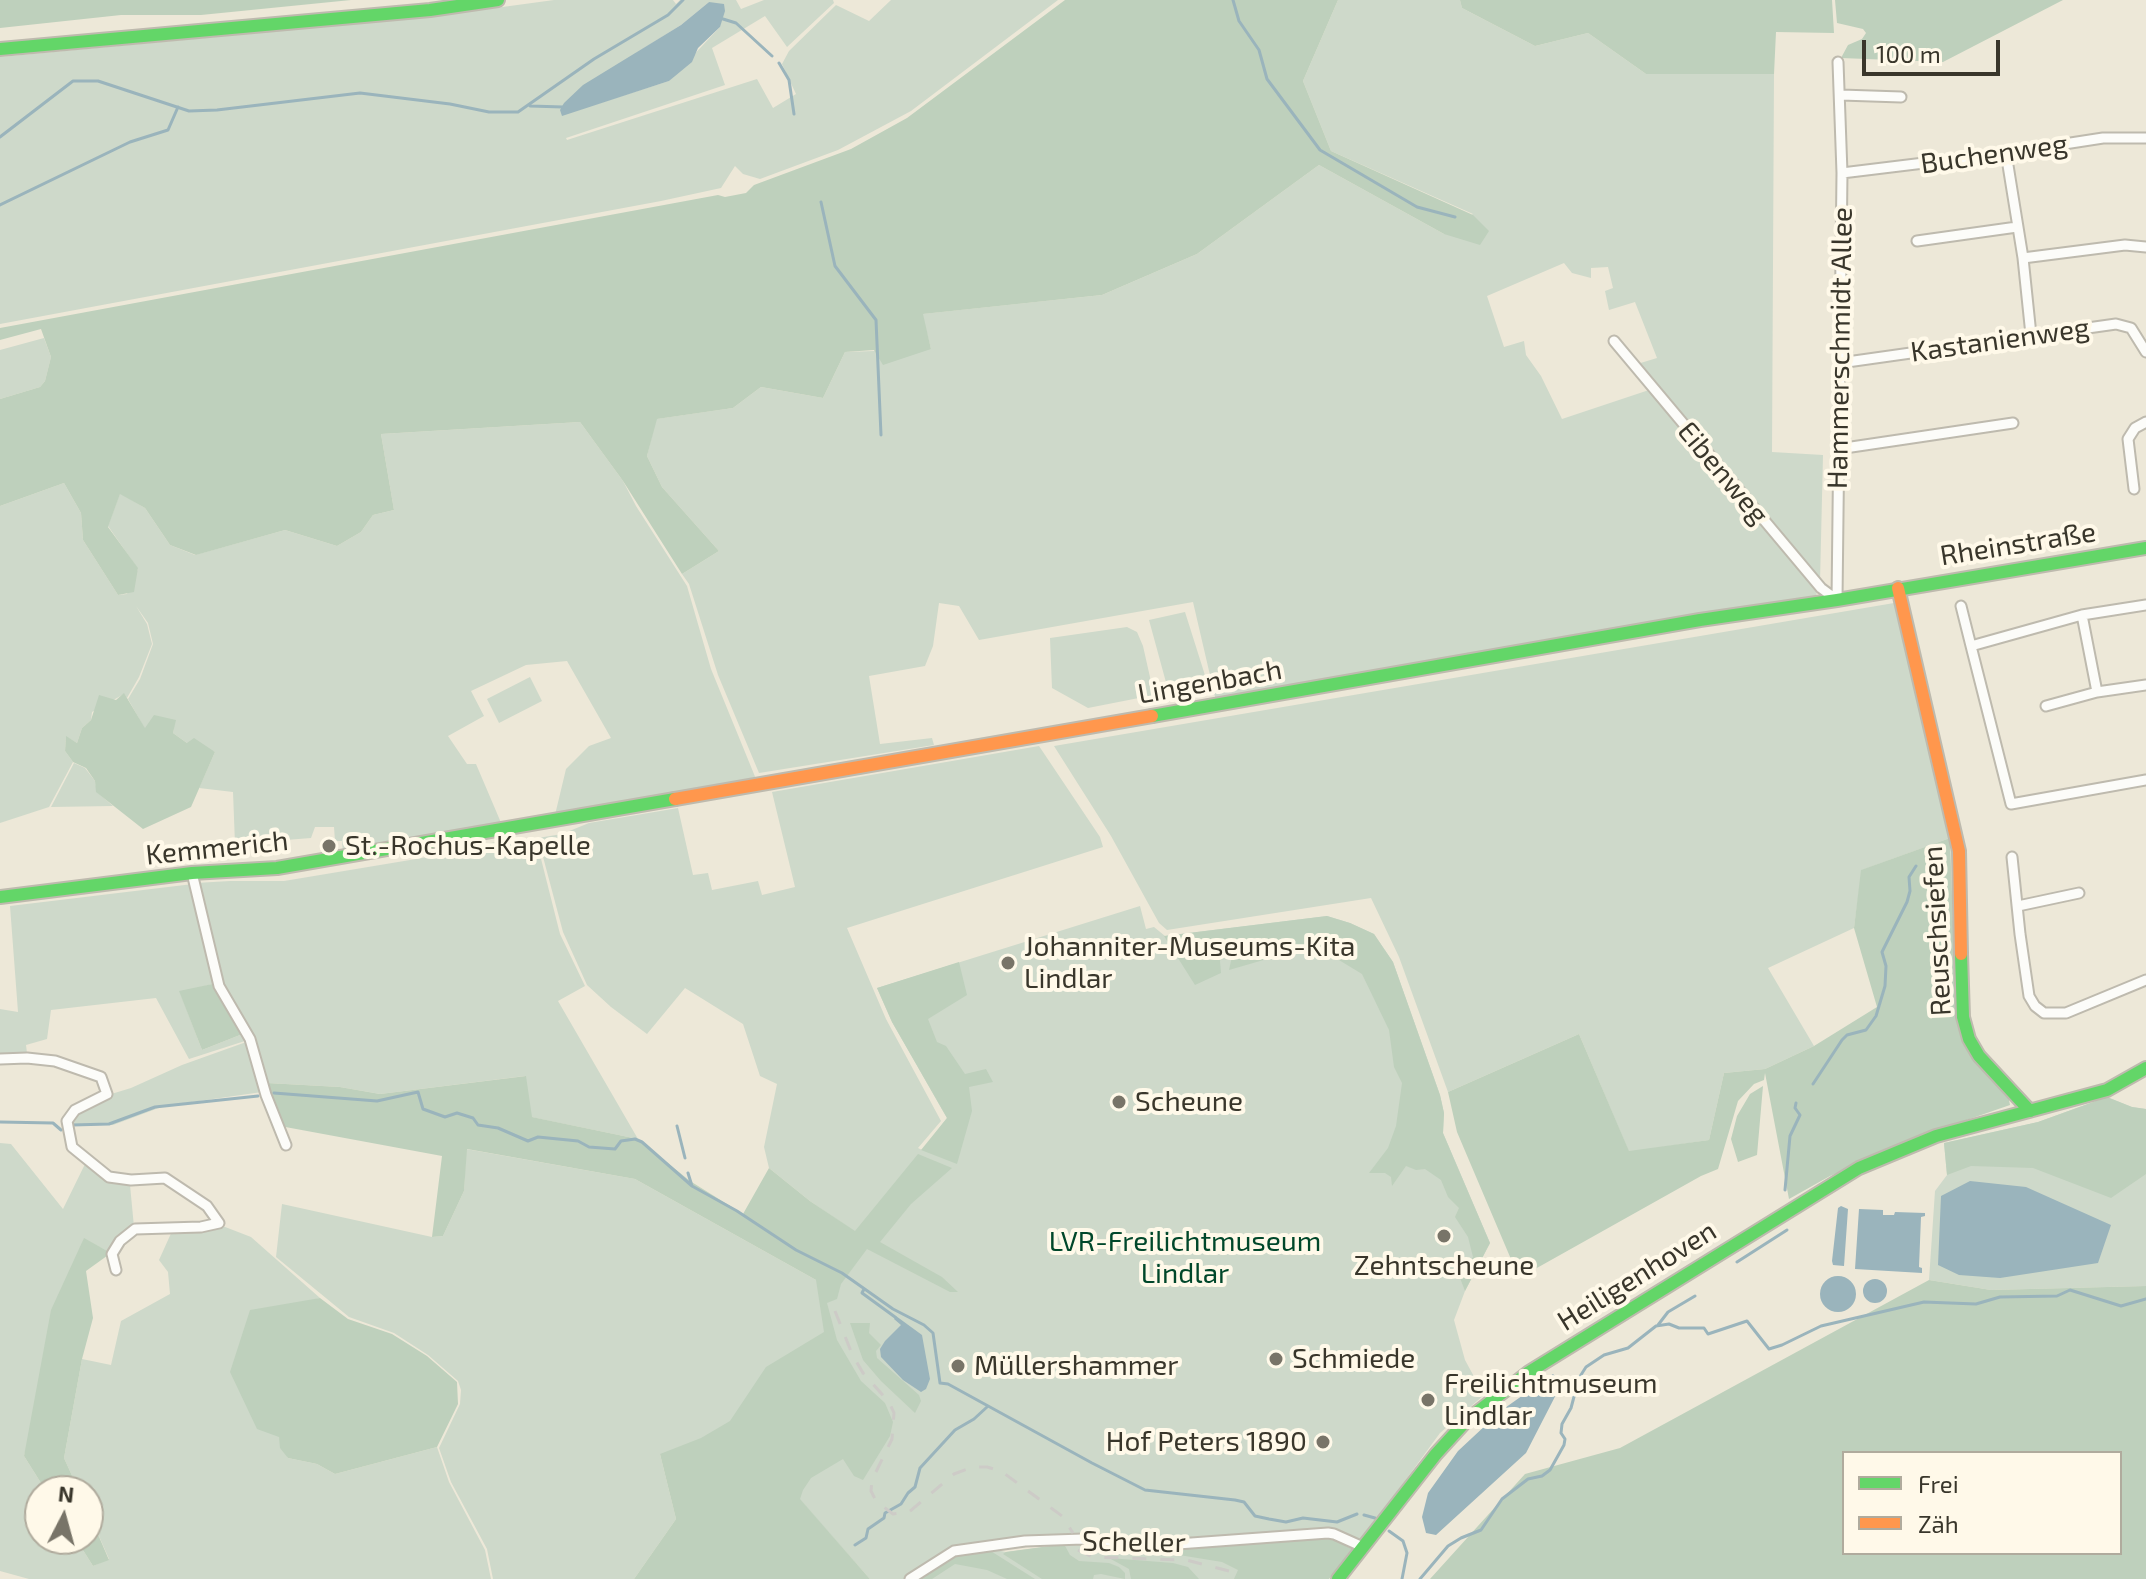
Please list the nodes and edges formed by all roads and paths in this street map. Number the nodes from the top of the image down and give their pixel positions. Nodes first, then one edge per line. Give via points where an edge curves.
1 (498, 0) edge
2 (0, 49) edge
3 (1838, 62) dead end
4 (1841, 95) junction
5 (1901, 97) dead end
6 (2146, 138) edge
7 (2006, 153) junction
8 (1842, 173) junction
9 (2017, 227) junction
10 (1917, 241) dead end
11 (2146, 247) edge
12 (2023, 258) junction
13 (2031, 335) junction
14 (1614, 341) dead end
15 (2146, 352) edge
16 (1840, 363) junction
17 (2146, 422) edge
18 (2013, 423) dead end
19 (1838, 449) junction
20 (2134, 489) dead end
21 (2146, 548) edge
22 (1898, 588) junction
23 (1837, 600) junction
24 (2146, 605) edge
25 (1961, 606) dead end
26 (2082, 615) junction
27 (1971, 646) junction
28 (2146, 685) edge
29 (2097, 692) junction
30 (2046, 706) dead end
31 (2146, 780) edge
32 (532, 824) joint
33 (2012, 857) dead end
34 (192, 873) junction
35 (2079, 893) dead end
36 (0, 897) edge
37 (2018, 906) junction
38 (2146, 980) edge
39 (0, 1059) edge
40 (2146, 1068) edge
41 (2030, 1111) junction
42 (286, 1145) dead end
43 (116, 1270) dead end
44 (1363, 1547) junction
45 (910, 1579) edge
46 (1338, 1579) edge

1 - 2 street
3 - 4 street, Hammerschmidt Allee
4 - 5 street
4 - 8 street, Hammerschmidt Allee
6 - 7 street, Buchenweg via 2103,138
7 - 8 street, Buchenweg
7 - 9 street
8 - 16 street, Hammerschmidt Allee
9 - 10 street
9 - 12 street
11 - 12 street
12 - 13 street
13 - 15 street, Kastanienweg via 2116,324 2131,328
13 - 16 street, Kastanienweg
14 - 23 street, Eibenweg via 1821,588
16 - 19 street, Hammerschmidt Allee
17 - 20 street via 2128,439
18 - 19 street
19 - 23 street, Hammerschmidt Allee
21 - 22 street, Rheinstraße
22 - 23 street, Lingenbach
22 - 41 street, Reuschsiefen via 1959,851 1963,1017 1979,1056
23 - 32 street, Lingenbach
24 - 26 street
25 - 27 street
26 - 27 street
26 - 29 street
27 - 31 street via 2011,804
28 - 29 street
29 - 30 street
32 - 34 street, Kemmerich via 277,868
33 - 37 street
34 - 36 street, Kemmerich
34 - 42 street via 219,986 250,1039
35 - 37 street
37 - 38 street via 2029,996 2044,1013 2066,1013
39 - 43 street via 55,1061 101,1077 107,1094 75,1110 67,1121 72,1147 109,1177 165,1178 207,1206 219,1223 135,1229 112,1254
40 - 41 street, Heiligenhoven via 2107,1090
41 - 44 street, Heiligenhoven via 1936,1136 1846,1175 1529,1372 1467,1420
44 - 45 street, Scheller via 1328,1533 1164,1545 1025,1541 954,1551
44 - 46 street, Heiligenhoven

